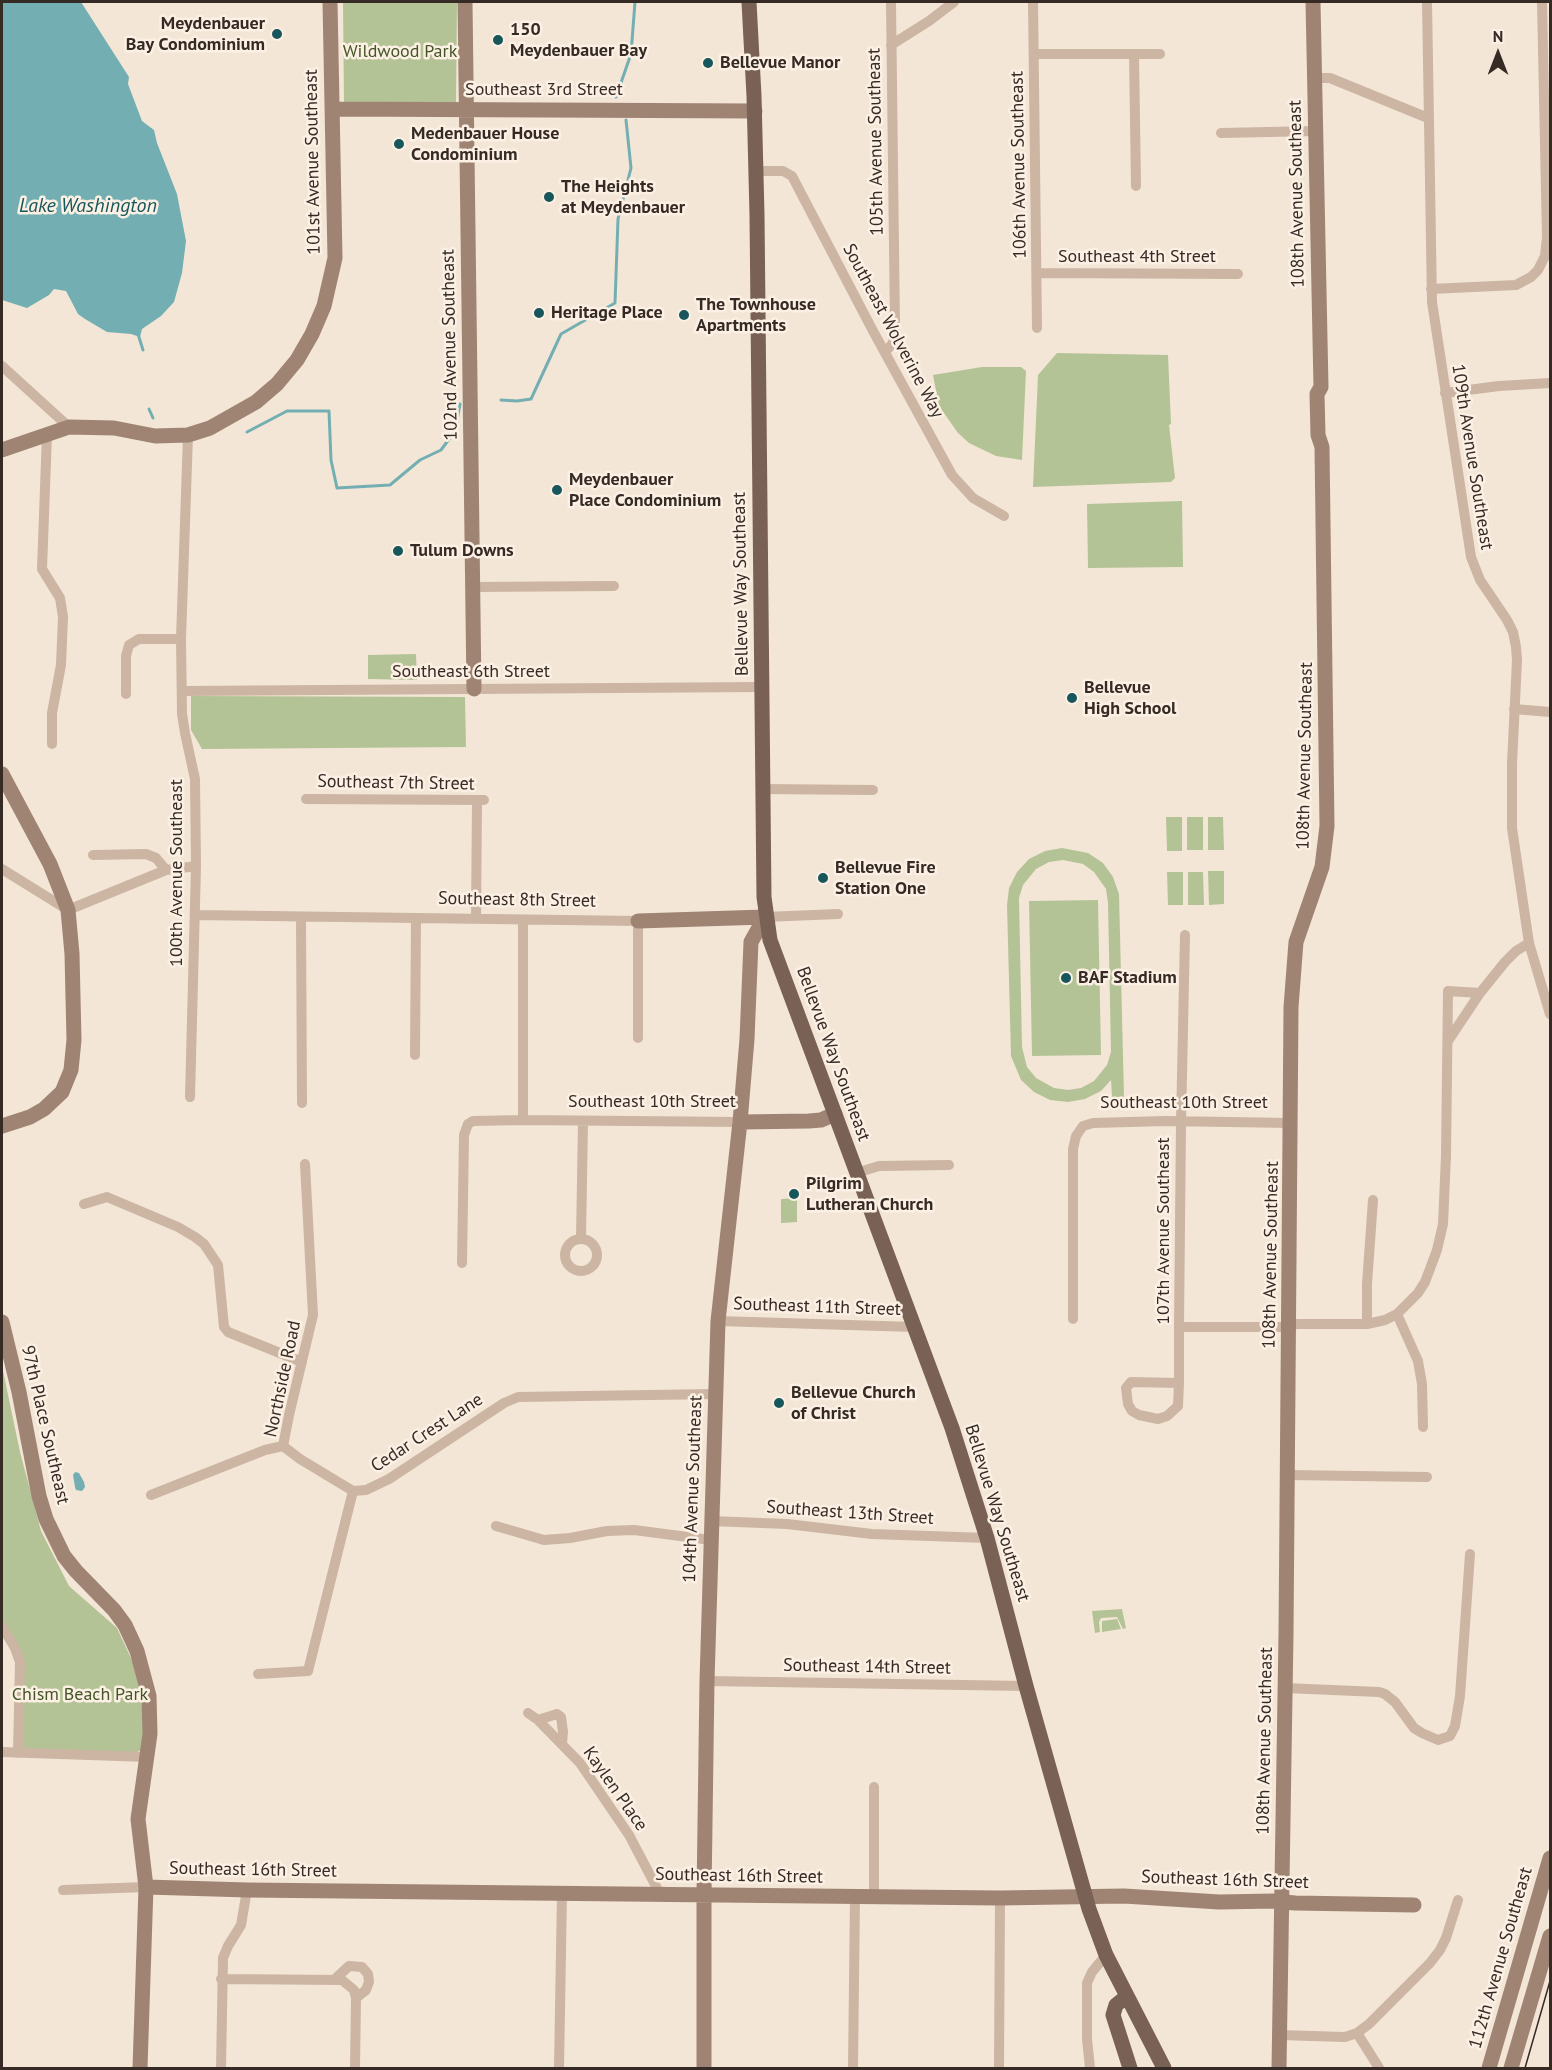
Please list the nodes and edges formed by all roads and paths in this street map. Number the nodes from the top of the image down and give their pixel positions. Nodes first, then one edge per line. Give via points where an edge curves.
1 (330, 2) edge
2 (465, 2) edge
3 (749, 2) edge
4 (891, 2) edge
5 (954, 2) edge
6 (1033, 2) edge
7 (1313, 2) edge
8 (1427, 2) edge
9 (1545, 9) edge
10 (891, 45) junction
11 (1035, 54) junction
12 (1134, 54) junction
13 (1160, 54) dead end
14 (1315, 78) junction
15 (333, 109) junction
16 (466, 109) junction
17 (754, 111) junction
18 (1428, 118) junction
19 (1316, 131) junction
20 (1221, 133) dead end
21 (756, 171) junction
22 (1136, 186) dead end
23 (1037, 273) junction
24 (1238, 274) dead end
25 (1431, 289) junction
26 (1037, 328) dead end
27 (885, 352) junction
28 (2, 366) edge
29 (1551, 383) edge
30 (1445, 393) junction
31 (69, 427) junction
32 (46, 434) junction
33 (188, 435) junction
34 (2, 450) edge
35 (1004, 516) dead end
36 (614, 586) dead end
37 (473, 587) junction
38 (181, 639) junction
39 (761, 687) junction
40 (474, 689) junction
41 (182, 691) junction
42 (126, 694) dead end
43 (1514, 709) junction
44 (1551, 712) edge
45 (52, 744) dead end
46 (2, 774) edge
47 (762, 789) junction
48 (873, 790) dead end
49 (306, 799) dead end
50 (93, 855) dead end
51 (196, 866) junction
52 (2, 869) edge
53 (166, 870) junction
54 (68, 910) junction
55 (838, 914) dead end
56 (195, 915) junction
57 (301, 917) junction
58 (765, 917) junction
59 (416, 918) junction
60 (476, 919) junction
61 (524, 920) junction
62 (638, 921) junction
63 (1185, 935) dead end
64 (1529, 944) junction
65 (1480, 993) junction
66 (1547, 993) edge
67 (1551, 1014) edge
68 (638, 1038) dead end
69 (1448, 1041) junction
70 (415, 1054) dead end
71 (190, 1097) dead end
72 (302, 1103) dead end
73 (835, 1114) junction
74 (523, 1120) junction
75 (583, 1121) junction
76 (740, 1122) junction
77 (1181, 1122) junction
78 (1291, 1123) junction
79 (2, 1126) edge
80 (305, 1164) dead end
81 (949, 1166) dead end
82 (856, 1173) junction
83 (1373, 1200) dead end
84 (84, 1204) dead end
85 (581, 1239) dead end
86 (462, 1263) dead end
87 (1397, 1314) junction
88 (1073, 1319) dead end
89 (718, 1321) junction
90 (1367, 1324) junction
91 (2, 1326) edge
92 (1290, 1326) junction
93 (914, 1327) junction
94 (1179, 1328) junction
95 (302, 1362) junction
96 (1179, 1383) junction
97 (715, 1394) junction
98 (1423, 1427) dead end
99 (283, 1446) junction
100 (1288, 1475) junction
101 (1427, 1477) dead end
102 (353, 1491) junction
103 (152, 1496) dead end
104 (711, 1521) junction
105 (496, 1526) dead end
106 (987, 1538) junction
107 (711, 1540) junction
108 (1470, 1554) dead end
109 (2, 1626) edge
110 (258, 1674) dead end
111 (707, 1681) junction
112 (1026, 1686) junction
113 (1285, 1688) junction
114 (528, 1713) dead end
115 (538, 1720) junction
116 (562, 1744) junction
117 (2, 1752) edge
118 (18, 1753) junction
119 (147, 1757) junction
120 (874, 1787) dead end
121 (1551, 1858) edge
122 (146, 1887) junction
123 (63, 1890) dead end
124 (247, 1890) junction
125 (562, 1893) junction
126 (660, 1894) junction
127 (704, 1894) junction
128 (855, 1896) junction
129 (874, 1897) junction
130 (1086, 1897) junction
131 (1000, 1898) junction
132 (1458, 1900) dead end
133 (1281, 1901) junction
134 (1414, 1905) dead end
135 (1551, 1936) edge
136 (1106, 1955) junction
137 (221, 1979) junction
138 (334, 1980) junction
139 (1126, 1996) junction
140 (356, 1998) junction
141 (1357, 2033) junction
142 (1280, 2035) junction
143 (140, 2068) edge
144 (221, 2068) edge
145 (355, 2068) edge
146 (559, 2068) edge
147 (704, 2068) edge
148 (853, 2068) edge
149 (999, 2068) edge
150 (1090, 2068) edge
151 (1130, 2068) edge
152 (1164, 2068) edge
153 (1279, 2068) edge
154 (1379, 2068) edge
155 (1489, 2068) edge
156 (1511, 2068) edge

1 - 15 street, 101st Avenue Southeast
2 - 16 street, 102nd Avenue Southeast
3 - 17 main road, Bellevue Way Southeast
4 - 10 street, 105th Avenue Southeast
5 - 10 street
6 - 11 street, 106th Avenue Southeast
7 - 14 street, 108th Avenue Southeast
8 - 18 street, 109th Avenue Southeast
9 - 25 street via 1545,256 1538,270 1516,285
10 - 27 street, 105th Avenue Southeast via 895,328 893,343
11 - 12 street
11 - 23 street, 106th Avenue Southeast
12 - 13 street
12 - 22 street
14 - 18 street via 1330,78
14 - 19 street, 108th Avenue Southeast
15 - 16 street, Southeast 3rd Street
15 - 33 street, 101st Avenue Southeast via 334,258 324,306 312,334 297,360 256,402 218,424
16 - 17 street, Southeast 3rd Street
16 - 37 street, 102nd Avenue Southeast
17 - 21 main road, Bellevue Way Southeast
18 - 25 street, 109th Avenue Southeast
19 - 20 street
19 - 78 street, 108th Avenue Southeast via 1321,387 1317,394 1322,447 1327,826 1322,867 1293,957
21 - 27 street, Southeast Wolverine Way via 783,171 796,181
21 - 39 main road, Bellevue Way Southeast
23 - 24 street, Southeast 4th Street
23 - 26 street, 106th Avenue Southeast
25 - 30 street, 109th Avenue Southeast
27 - 35 street, Southeast Wolverine Way via 952,475 973,498
28 - 31 street
29 - 30 street
30 - 43 street, 109th Avenue Southeast via 1471,557 1480,580 1513,632
31 - 32 street, 101st Avenue Southeast
31 - 33 street, 101st Avenue Southeast via 114,428 155,436
32 - 34 street, 101st Avenue Southeast
32 - 45 street via 42,569 60,598 63,617
33 - 38 street, 100th Avenue Southeast
36 - 37 street
37 - 40 street, 102nd Avenue Southeast
38 - 41 street, 100th Avenue Southeast
38 - 42 street via 139,639 129,645
39 - 40 street, Southeast 6th Street
39 - 47 main road, Bellevue Way Southeast
40 - 41 street, Southeast 6th Street
41 - 51 street, 100th Avenue Southeast via 185,733 195,779
43 - 44 street
43 - 64 street, 109th Avenue Southeast via 1512,828
46 - 54 street via 50,864
47 - 48 street
47 - 58 main road, Bellevue Way Southeast
49 - 60 street, Southeast 7th Street via 481,800
50 - 53 street via 146,854 156,858
51 - 53 street
51 - 56 street, 100th Avenue Southeast
52 - 54 street
53 - 54 street
54 - 79 street via 74,1019 71,1070 62,1092 52,1102 30,1117
55 - 58 street, Southeast 8th Street
56 - 57 street, Southeast 8th Street
56 - 71 street, 100th Avenue Southeast
57 - 59 street, Southeast 8th Street
57 - 72 street
58 - 62 street, Southeast 8th Street
58 - 73 main road, Bellevue Way Southeast
58 - 76 street, 104th Avenue Southeast via 751,942
59 - 60 street, Southeast 8th Street
59 - 70 street
60 - 61 street, Southeast 8th Street
61 - 62 street, Southeast 8th Street
61 - 74 street
62 - 68 street
63 - 77 street, 107th Avenue Southeast
64 - 65 street via 1510,956
64 - 66 street, 109th Avenue Southeast
65 - 69 street
65 - 69 street via 1448,991
66 - 67 street, 109th Avenue Southeast
69 - 87 street via 1443,1224 1425,1282
73 - 76 street, Southeast 10th Street via 809,1122
73 - 82 main road, Bellevue Way Southeast
74 - 75 street, Southeast 10th Street
74 - 86 street, Southeast 10th Street via 479,1120 468,1124 464,1135
75 - 76 street, Southeast 10th Street
75 - 85 street
76 - 89 street, 104th Avenue Southeast
77 - 78 street, Southeast 10th Street
77 - 88 street, Southeast 10th Street via 1093,1123 1080,1130 1073,1149
77 - 94 street, 107th Avenue Southeast
78 - 92 street, 108th Avenue Southeast
80 - 95 street, Northside Road via 314,1303
81 - 82 street via 879,1166
82 - 93 main road, Bellevue Way Southeast
83 - 90 street
84 - 95 street via 107,1197 195,1237 219,1265 224,1327 228,1332
87 - 90 street
87 - 98 street via 1418,1361
89 - 93 street, Southeast 11th Street
89 - 97 street, 104th Avenue Southeast
90 - 92 street
91 - 119 street, 97th Place Southeast via 46,1519 64,1556 114,1610 137,1651 149,1704
92 - 94 street
92 - 100 street, 108th Avenue Southeast
93 - 106 main road, Bellevue Way Southeast
94 - 96 street, 107th Avenue Southeast
95 - 99 street, Northside Road
96 - 96 street, 107th Avenue Southeast via 1178,1406 1167,1416 1147,1418 1132,1411 1128,1404 1125,1388 1131,1382
97 - 102 street, Cedar Crest Lane via 518,1397 389,1479 366,1490
97 - 104 street, 104th Avenue Southeast
99 - 102 street, Northside Road
99 - 103 street
100 - 101 street
100 - 113 street, 108th Avenue Southeast
102 - 110 street via 308,1671
104 - 106 street, Southeast 13th Street via 788,1524 872,1534
104 - 107 street, 104th Avenue Southeast
105 - 107 street via 544,1540 634,1530
106 - 112 main road, Bellevue Way Southeast
107 - 111 street, 104th Avenue Southeast
108 - 113 street via 1460,1696 1450,1736 1438,1740 1414,1728 1385,1694 1370,1690
109 - 118 street via 20,1662
111 - 112 street, Southeast 14th Street
111 - 127 street, 104th Avenue Southeast
112 - 130 main road, Bellevue Way Southeast
113 - 133 street, 108th Avenue Southeast
114 - 115 street, Kaylen Place
115 - 116 street, Kaylen Place
115 - 116 street via 557,1714 561,1717
116 - 126 street, Kaylen Place via 580,1762 629,1835
117 - 118 street
118 - 119 street
119 - 122 street, 97th Place Southeast via 138,1819
120 - 129 street
121 - 155 street, 112th Avenue Southeast
122 - 123 street, Southeast 16th Street
122 - 124 street, Southeast 16th Street
122 - 143 street, 97th Place Southeast
124 - 125 street, Southeast 16th Street
124 - 137 street via 241,1924 224,1951
125 - 126 street, Southeast 16th Street
125 - 146 street
126 - 127 street, Southeast 16th Street
127 - 128 street, Southeast 16th Street
127 - 147 street, 104th Avenue Southeast
128 - 129 street, Southeast 16th Street
128 - 148 street
129 - 131 street, Southeast 16th Street
130 - 131 street, Southeast 16th Street
130 - 133 street, Southeast 16th Street
130 - 136 main road, Bellevue Way Southeast
131 - 149 street
132 - 141 street via 1446,1938 1430,1963
133 - 134 street, Southeast 16th Street
133 - 142 street, 108th Avenue Southeast
135 - 156 street
136 - 139 main road, Bellevue Way Southeast
136 - 150 street via 1088,1983
137 - 138 street
137 - 144 street
138 - 140 street via 349,1985
138 - 140 street via 349,1966 365,1970 368,1986
139 - 151 main road via 1113,2015
139 - 152 main road, Bellevue Way Southeast
140 - 145 street
141 - 142 street via 1345,2037
141 - 154 street
142 - 153 street, 108th Avenue Southeast

